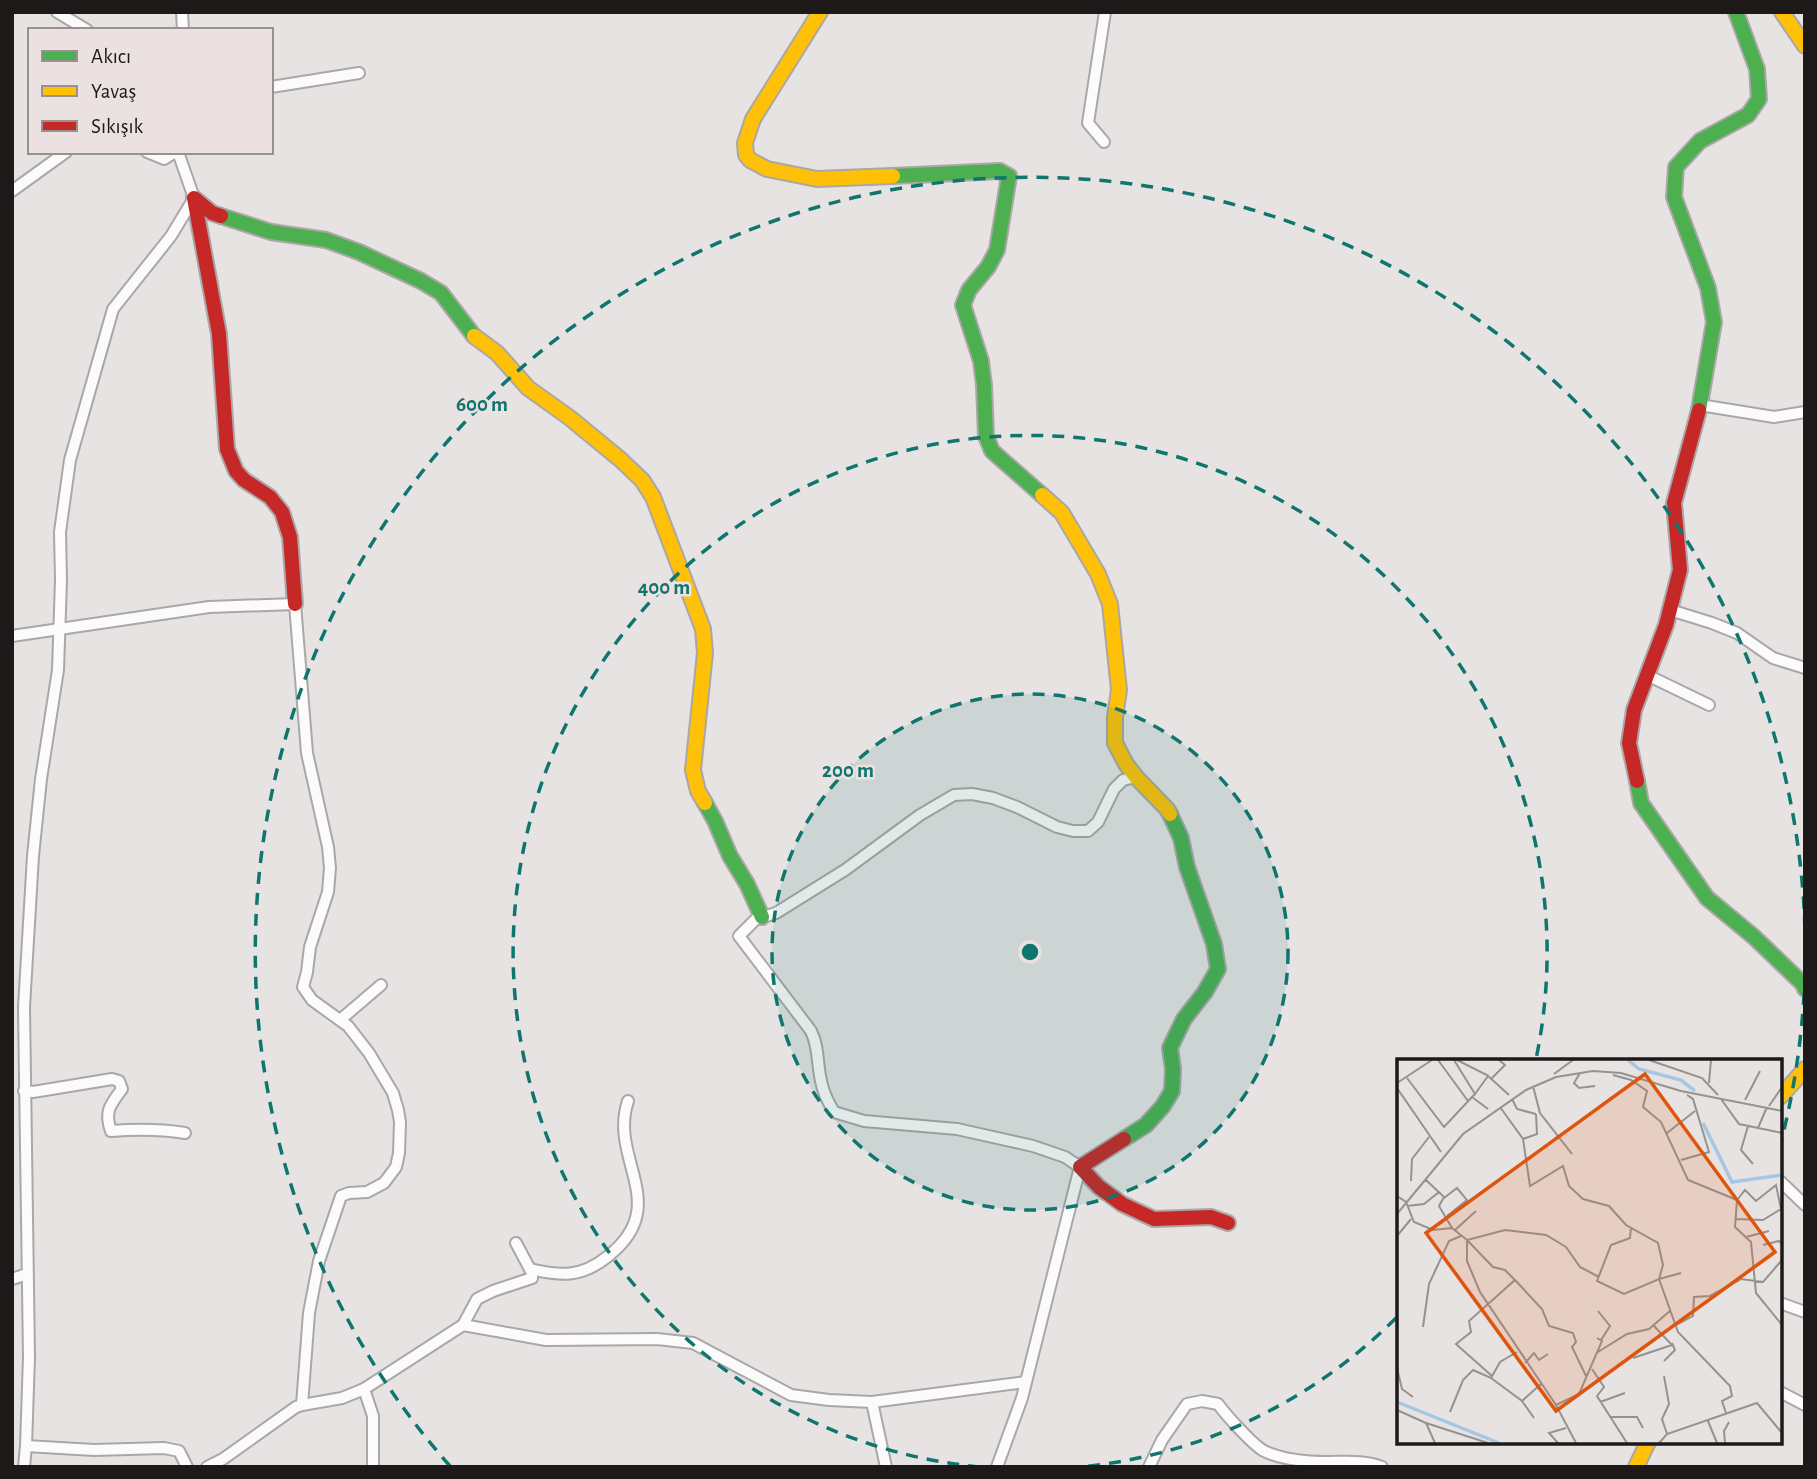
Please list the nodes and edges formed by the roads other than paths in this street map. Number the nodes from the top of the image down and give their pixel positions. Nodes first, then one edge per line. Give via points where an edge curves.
1 (57, 12) edge
2 (820, 12) edge
3 (1105, 12) edge
4 (1736, 12) edge
5 (1782, 12) edge
6 (84, 28) edge
7 (1805, 46) edge
8 (359, 73) dead end
9 (273, 87) edge
10 (1104, 142) dead end
11 (63, 154) edge
12 (152, 154) edge
13 (173, 154) edge
14 (178, 154) edge
15 (12, 191) edge
16 (194, 198) junction
17 (1700, 405) junction
18 (1805, 412) edge
19 (295, 604) junction
20 (1670, 610) junction
21 (60, 629) junction
22 (12, 636) edge
23 (1805, 668) edge
24 (1647, 676) junction
25 (1709, 705) dead end
26 (1136, 777) junction
27 (762, 917) junction
28 (381, 985) dead end
29 (1805, 989) edge
30 (18, 1007) edge
31 (340, 1020) junction
32 (1805, 1069) edge
33 (24, 1091) junction
34 (1782, 1095) edge
35 (628, 1101) dead end
36 (185, 1133) dead end
37 (1080, 1167) junction
38 (1782, 1183) edge
39 (1805, 1205) edge
40 (1228, 1223) dead end
41 (516, 1243) dead end
42 (530, 1269) junction
43 (27, 1274) junction
44 (12, 1279) edge
45 (1782, 1304) edge
46 (1805, 1312) edge
47 (463, 1325) junction
48 (1026, 1382) junction
49 (364, 1389) junction
50 (1782, 1393) edge
51 (872, 1402) junction
52 (302, 1405) junction
53 (1805, 1405) edge
54 (1647, 1444) edge
55 (26, 1446) junction
56 (186, 1466) edge
57 (24, 1467) edge
58 (207, 1467) edge
59 (373, 1467) edge
60 (886, 1467) edge
61 (997, 1467) edge
62 (1149, 1467) edge
63 (1382, 1467) edge
64 (1636, 1467) edge

1 - 6 street
2 - 26 main road via 753,119 746,155 767,169 817,179 1000,170 1009,176 997,250 963,305 981,361 986,436 992,451 1062,513 1098,574 1110,604 1117,661 1115,743
3 - 10 street via 1088,124
4 - 17 main road via 1757,69 1759,99 1748,115 1700,141 1676,167 1674,197 1708,288 1714,322
5 - 7 main road
8 - 9 street
11 - 15 street
12 - 13 street via 164,159
14 - 16 street
16 - 19 main road via 219,334 227,449 236,471 282,512 290,537
16 - 21 street via 171,236 113,309 70,460 60,532
16 - 27 main road via 223,217 271,232 337,244 441,293 471,334 497,353 528,388 642,480 653,497 703,629 705,653 693,770 698,791
17 - 18 street via 1774,417
17 - 20 main road via 1674,503 1680,570
19 - 21 street via 209,607
19 - 31 street via 307,753 331,867 303,987 312,1000
20 - 23 street via 1712,622 1773,658
20 - 24 main road
21 - 22 street
21 - 30 street
24 - 25 street
24 - 29 main road via 1634,710 1629,743 1641,803 1707,898 1755,937
26 - 27 street via 1123,780 1114,789 1098,822 1088,831 1057,827 993,798 954,795 845,870
26 - 37 main road via 1167,809 1181,838 1218,969 1170,1048 1172,1091 1163,1107 1146,1125
27 - 37 street via 739,936 811,1031 820,1080 834,1112 864,1121 957,1129 1033,1146
28 - 31 street
30 - 33 street
31 - 52 street via 369,1053 393,1093 400,1122 399,1153 396,1167 384,1183 368,1192 341,1196 309,1313
32 - 34 main road
33 - 36 street via 112,1079 122,1089 107,1112 111,1131
33 - 43 street
35 - 42 street via 626,1144 639,1207 622,1246 578,1273
37 - 40 main road via 1122,1204 1154,1219 1211,1217
37 - 48 street
38 - 39 street
41 - 42 street
42 - 47 street via 532,1278 477,1300
43 - 44 street
43 - 55 street
45 - 46 street
47 - 49 street
47 - 51 street via 546,1340 693,1343 791,1395
48 - 51 street
48 - 61 street
49 - 52 street
49 - 59 street via 373,1416
50 - 53 street
51 - 60 street
52 - 58 street
54 - 64 main road
55 - 56 street via 164,1448 179,1451
55 - 57 street
62 - 63 street via 1187,1404 1202,1401 1218,1404 1262,1450 1292,1460 1358,1461

